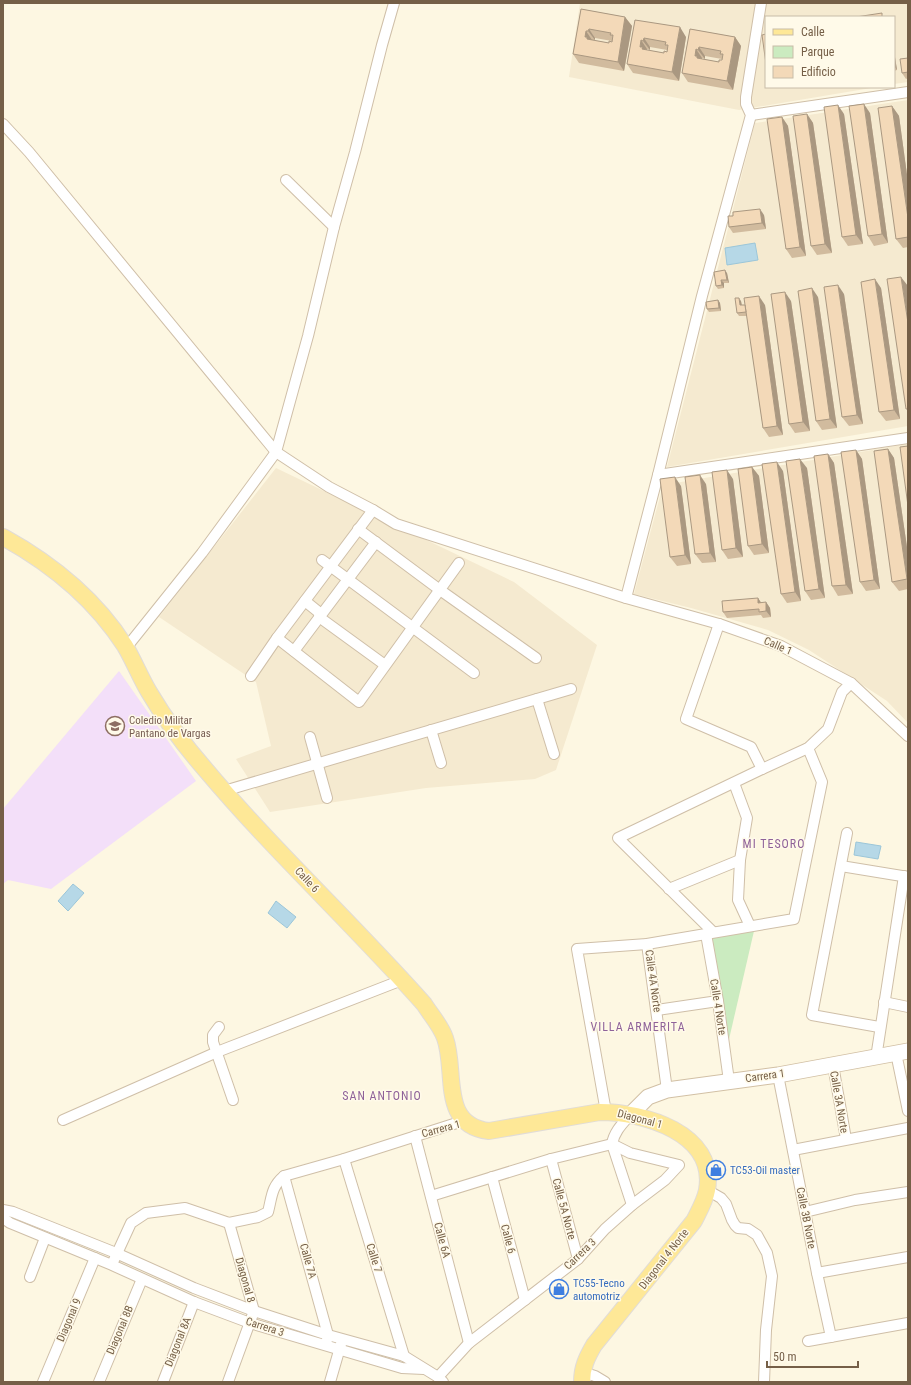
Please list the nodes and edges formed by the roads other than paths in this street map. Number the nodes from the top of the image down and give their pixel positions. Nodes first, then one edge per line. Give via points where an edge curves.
1 (394, 3) edge
2 (761, 3) edge
3 (908, 92) edge
4 (751, 115) junction
5 (3, 124) edge
6 (286, 180) dead end
7 (334, 227) junction
8 (908, 438) edge
9 (276, 452) junction
10 (658, 475) junction
11 (373, 510) junction
12 (358, 529) junction
13 (3, 537) edge
14 (376, 542) junction
15 (322, 560) dead end
16 (459, 563) dead end
17 (330, 567) junction
18 (348, 579) junction
19 (440, 590) junction
20 (626, 598) junction
21 (304, 601) junction
22 (320, 615) junction
23 (719, 624) junction
24 (412, 627) junction
25 (277, 638) junction
26 (126, 648) junction
27 (294, 651) junction
28 (536, 658) dead end
29 (385, 665) junction
30 (474, 673) dead end
31 (251, 676) dead end
32 (851, 682) junction
33 (570, 689) dead end
34 (537, 699) junction
35 (431, 730) junction
36 (908, 736) edge
37 (310, 737) dead end
38 (808, 748) junction
39 (554, 754) dead end
40 (441, 763) dead end
41 (317, 764) junction
42 (762, 769) junction
43 (734, 783) junction
44 (224, 791) junction
45 (327, 798) dead end
46 (847, 833) dead end
47 (740, 860) junction
48 (841, 866) junction
49 (906, 876) edge
50 (669, 889) junction
51 (750, 926) junction
52 (710, 933) junction
53 (647, 944) junction
54 (402, 980) junction
55 (718, 1000) junction
56 (884, 1002) junction
57 (908, 1007) edge
58 (657, 1010) junction
59 (219, 1027) dead end
60 (880, 1028) junction
61 (217, 1052) junction
62 (902, 1052) edge
63 (876, 1058) junction
64 (833, 1065) junction
65 (778, 1074) junction
66 (729, 1081) junction
67 (667, 1090) junction
68 (233, 1100) dead end
69 (908, 1111) edge
70 (603, 1112) junction
71 (630, 1115) junction
72 (63, 1120) dead end
73 (463, 1121) junction
74 (908, 1128) edge
75 (415, 1136) junction
76 (846, 1139) junction
77 (612, 1144) junction
78 (698, 1148) joint
79 (793, 1150) junction
80 (344, 1159) junction
81 (551, 1159) junction
82 (284, 1176) junction
83 (492, 1177) junction
84 (707, 1190) junction
85 (908, 1192) edge
86 (431, 1196) junction
87 (632, 1205) junction
88 (3, 1210) edge
89 (805, 1212) junction
90 (3, 1218) edge
91 (229, 1223) junction
92 (45, 1238) junction
93 (116, 1254) junction
94 (908, 1257) edge
95 (95, 1258) junction
96 (578, 1259) junction
97 (112, 1265) junction
98 (817, 1273) junction
99 (30, 1277) dead end
100 (142, 1278) junction
101 (524, 1300) junction
102 (194, 1302) junction
103 (254, 1311) junction
104 (250, 1323) junction
105 (908, 1323) edge
106 (328, 1335) junction
107 (342, 1338) junction
108 (832, 1338) junction
109 (808, 1341) dead end
110 (469, 1343) junction
111 (326, 1346) junction
112 (339, 1350) junction
113 (404, 1356) junction
114 (424, 1369) junction
115 (582, 1377) edge
116 (440, 1379) edge
117 (43, 1382) edge
118 (99, 1382) edge
119 (163, 1382) edge
120 (228, 1382) edge
121 (330, 1382) edge
122 (605, 1382) edge
123 (764, 1382) edge

1 - 7 street
2 - 4 street via 746,97
3 - 4 street
4 - 10 street via 702,296
5 - 9 street, Calle 1 via 30,152
6 - 7 street
7 - 9 street via 308,336
8 - 10 street
9 - 11 street, Calle 1 via 329,487
9 - 26 street via 202,553
10 - 20 street
11 - 12 street
11 - 20 street, Calle 1 via 396,524
12 - 14 street
12 - 17 street
13 - 26 main road, Calle 6 via 39,558 72,584 101,614
14 - 18 street
14 - 19 street
15 - 17 street
16 - 19 street
17 - 18 street
17 - 21 street
18 - 22 street
18 - 24 street
19 - 24 street
19 - 28 street
20 - 23 street, Calle 1
21 - 22 street
21 - 25 street
22 - 27 street
22 - 29 street
23 - 32 street, Calle 1 via 781,646
23 - 42 street via 686,719 751,746
24 - 29 street
24 - 30 street
25 - 27 street
25 - 31 street
26 - 44 main road, Calle 6 via 148,690 175,731
27 - 29 street via 359,702
32 - 36 street, Calle 1
32 - 38 street via 842,692 828,729
33 - 34 street
34 - 35 street
34 - 39 street
35 - 40 street
35 - 41 street
37 - 41 street
38 - 42 street
38 - 51 street via 822,782 794,919
41 - 44 street
41 - 45 street
42 - 43 street
43 - 47 street via 747,818
43 - 50 street via 618,838
44 - 54 main road, Calle 6
46 - 48 street
47 - 50 street
47 - 51 street via 738,900
48 - 49 street
48 - 60 street via 812,1014
49 - 56 street
50 - 52 street
51 - 52 street
52 - 53 street
52 - 55 street, Calle 4 Norte
53 - 58 street, Calle 4A Norte
53 - 70 street via 577,949
54 - 61 street
54 - 73 main road, Calle 6 via 424,1004 445,1038 451,1091
55 - 58 street
55 - 66 street, Calle 4 Norte
56 - 57 street
56 - 60 street
58 - 67 street, Calle 4A Norte
59 - 61 street via 213,1035
60 - 63 street
61 - 68 street
61 - 72 street
62 - 63 street, Carrera 1
62 - 69 street
63 - 64 street, Carrera 1
64 - 65 street, Carrera 1
64 - 76 street, Calle 3A Norte
65 - 66 street, Carrera 1
65 - 79 street, Calle 3B Norte
66 - 67 street, Carrera 1
67 - 71 street, Carrera 1 via 648,1097
70 - 71 main road, Diagonal 1
70 - 73 main road, Carrera 1 via 489,1131 478,1130
71 - 77 street via 620,1126
71 - 78 main road, Diagonal 1 via 664,1124
73 - 75 street, Carrera 1
74 - 76 street
75 - 80 street, Carrera 1
75 - 86 street, Calle 6A
76 - 79 street
77 - 81 street
77 - 87 street
77 - 87 street, Carrera 3 via 630,1153 679,1165 665,1180
78 - 84 main road, Diagonal 4 Norte via 707,1175
79 - 89 street, Calle 3B Norte
80 - 82 street, Carrera 1
80 - 113 street, Calle 7
81 - 83 street
81 - 96 street, Calle 5A Norte
82 - 91 street via 273,1190 268,1212 258,1217
82 - 106 street, Calle 7A
83 - 86 street
83 - 101 street, Calle 6
84 - 115 main road, Diagonal 4 Norte via 694,1221 594,1345 586,1359
84 - 123 street via 726,1204 738,1228 748,1229 757,1234 767,1253 772,1276
85 - 89 street via 854,1200
86 - 110 street, Calle 6A
87 - 96 street, Carrera 3 via 605,1229
88 - 93 street, Carrera 3
89 - 98 street, Calle 3B Norte
90 - 92 street, Carrera 3
91 - 93 street via 185,1208 146,1213 131,1223
91 - 103 street, Diagonal 8
92 - 95 street, Carrera 3
92 - 99 street
93 - 97 street
93 - 103 street, Carrera 3
94 - 98 street
95 - 97 street, Carrera 3
95 - 117 street, Diagonal 9
96 - 101 street, Carrera 3
97 - 100 street, Carrera 3
98 - 108 street, Calle 3B Norte
100 - 102 street, Carrera 3
100 - 118 street, Diagonal 8B
101 - 110 street, Carrera 3
102 - 104 street, Carrera 3
102 - 119 street, Diagonal 8A
103 - 104 street, Diagonal 8
103 - 106 street, Carrera 3
104 - 111 street, Carrera 3
104 - 120 street, Diagonal 8
105 - 108 street
106 - 107 street, Carrera 3
106 - 111 street, Calle 7A
107 - 112 street
107 - 113 street, Carrera 3
108 - 109 street
110 - 116 street, Carrera 3
111 - 112 street, Carrera 3
112 - 114 street, Carrera 3 via 402,1368
112 - 121 street
113 - 114 street, Carrera 3
114 - 116 street, Carrera 3
115 - 122 street via 594,1376

